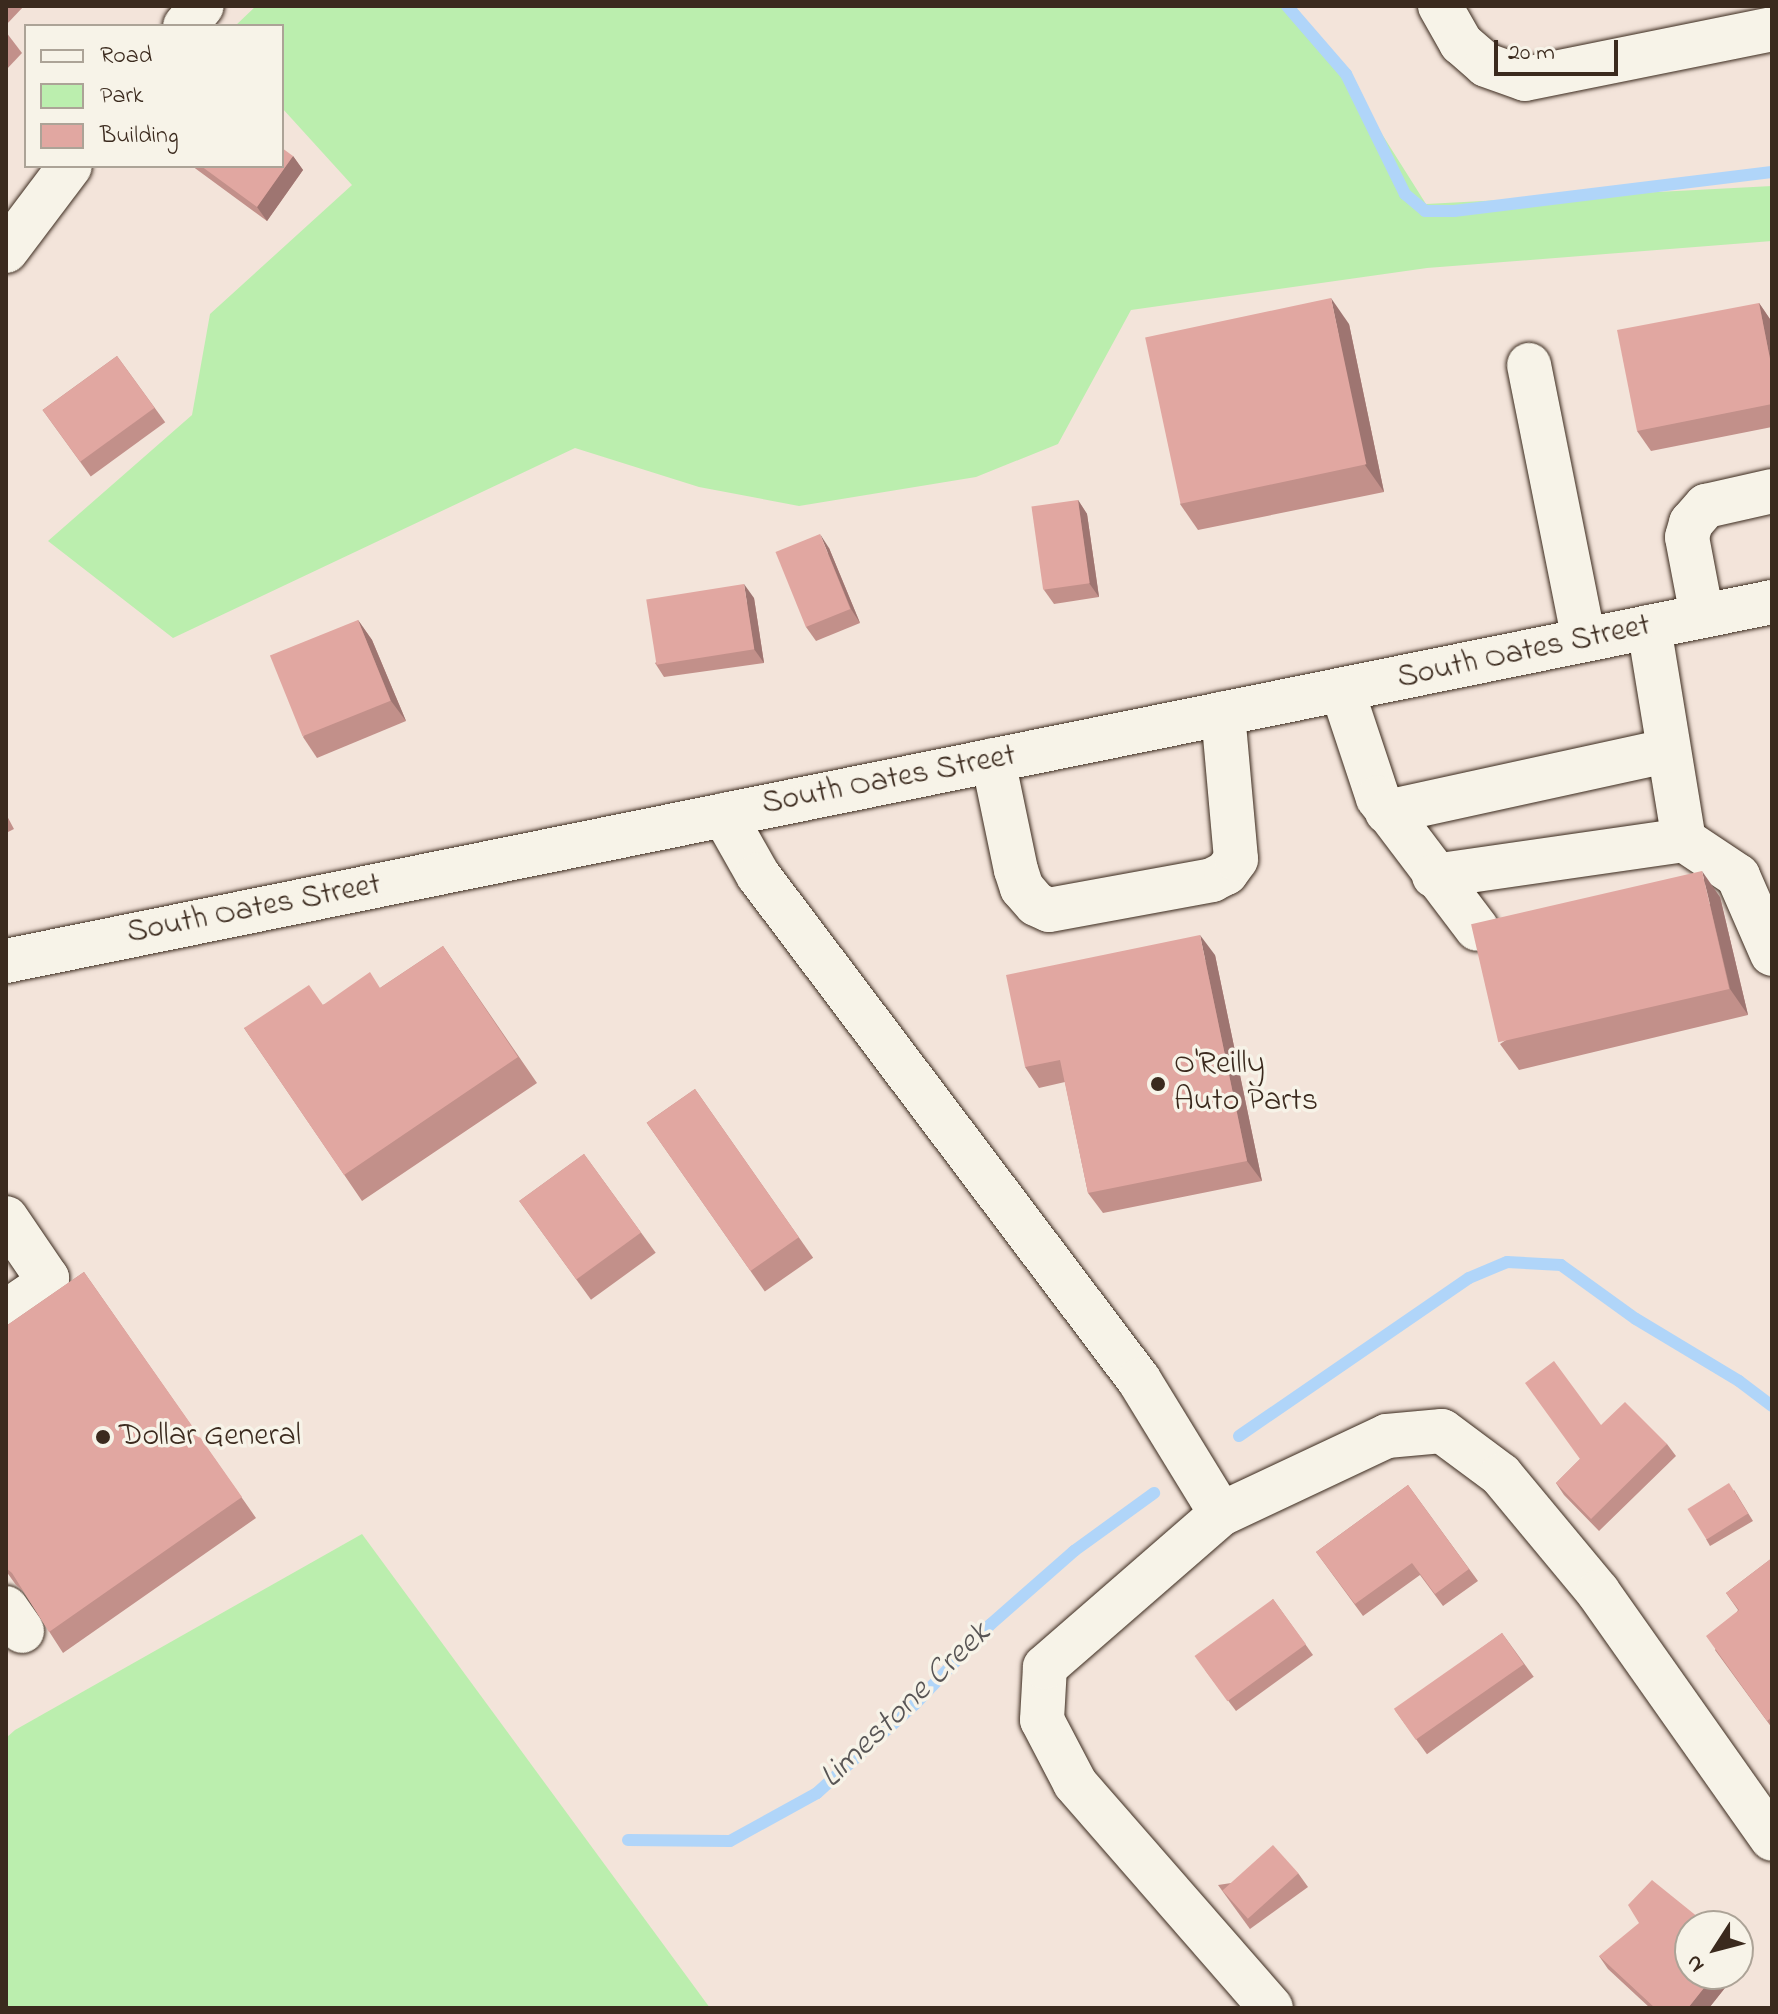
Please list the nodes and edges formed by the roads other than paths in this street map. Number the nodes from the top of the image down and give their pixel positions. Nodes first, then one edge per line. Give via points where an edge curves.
1 (202, 6) edge
2 (1440, 6) edge
3 (187, 24) edge
4 (1772, 29) edge
5 (68, 168) edge
6 (9, 241) edge
7 (1529, 365) dead end
8 (1772, 491) edge
9 (1772, 602) edge
10 (1702, 616) junction
11 (1649, 627) junction
12 (1584, 640) junction
13 (1342, 690) junction
14 (1223, 714) junction
15 (1667, 751) junction
16 (993, 760) junction
17 (1387, 812) junction
18 (724, 815) junction
19 (1684, 840) junction
20 (1434, 876) junction
21 (1477, 929) edge
22 (1772, 954) edge
23 (6, 961) edge
24 (6, 1218) edge
25 (6, 1312) edge
26 (1221, 1514) junction
27 (1772, 1839) edge
28 (1271, 2008) edge

1 - 3 street
2 - 4 street via 1461,43 1486,65 1525,79
5 - 6 street
7 - 12 street
8 - 10 street via 1706,506 1691,523 1687,537
9 - 10 street, South Oates Street
10 - 11 street, South Oates Street
11 - 12 street, South Oates Street
11 - 15 street
12 - 13 street, South Oates Street
13 - 14 street, South Oates Street
13 - 17 street
14 - 16 street, South Oates Street
14 - 16 street via 1236,859 1212,880 1049,910 1036,904 1016,870
15 - 17 street
15 - 19 street
16 - 18 street, South Oates Street
17 - 20 street
18 - 23 street, South Oates Street
18 - 26 street via 758,875 1139,1380
19 - 20 street
19 - 22 street via 1738,876
20 - 21 street
24 - 25 street via 47,1278 44,1286
26 - 27 street via 1387,1436 1442,1431 1501,1475 1598,1592
26 - 28 street via 1045,1667 1042,1720 1075,1783

